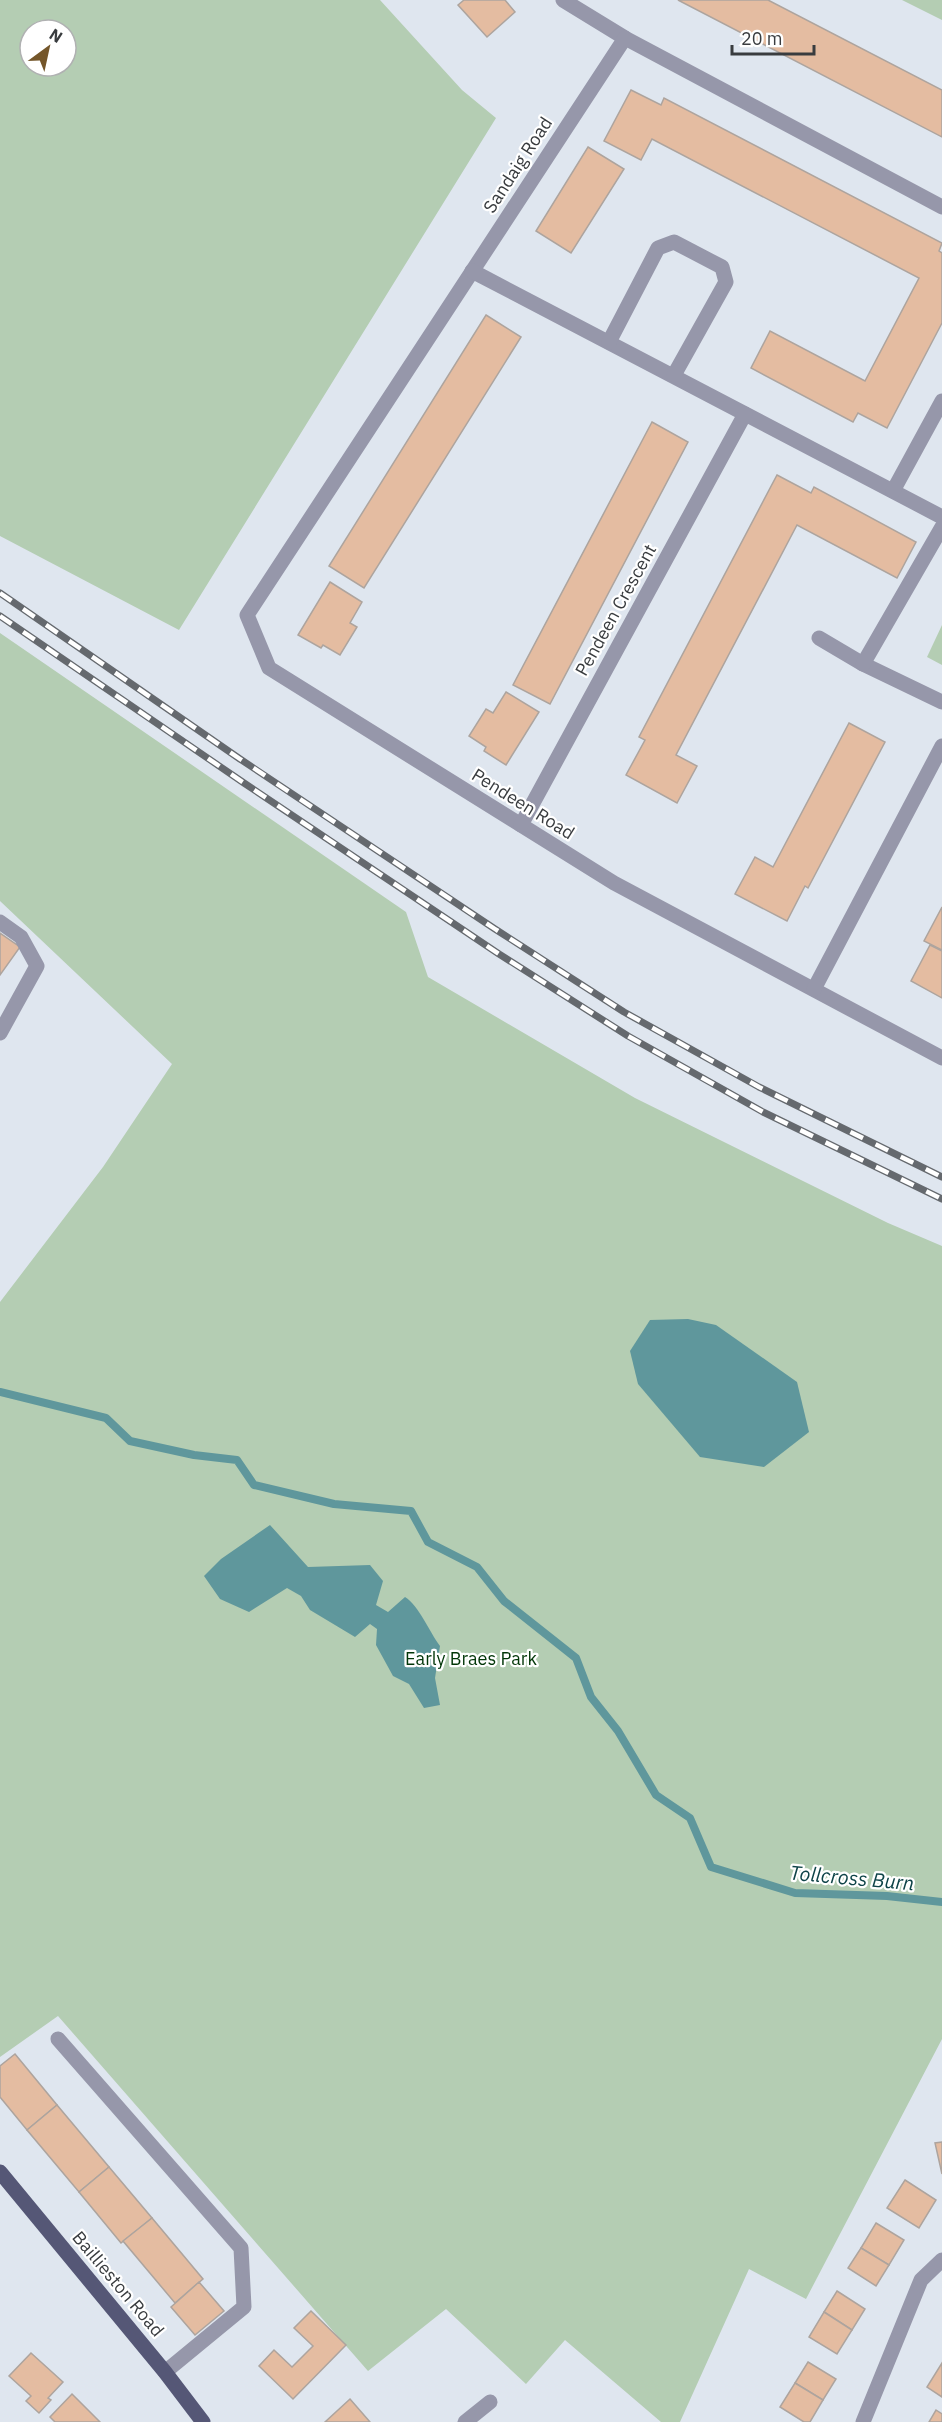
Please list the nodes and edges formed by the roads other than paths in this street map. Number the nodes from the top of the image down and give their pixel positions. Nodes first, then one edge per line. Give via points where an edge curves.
1 (563, 0) edge
2 (625, 38) junction
3 (942, 207) edge
4 (472, 271) junction
5 (609, 342) junction
6 (674, 375) junction
7 (942, 401) edge
8 (745, 414) junction
9 (893, 491) junction
10 (942, 516) edge
11 (942, 527) edge
12 (247, 615) joint
13 (819, 638) dead end
14 (863, 664) junction
15 (942, 702) edge
16 (942, 746) edge
17 (521, 825) junction
18 (0, 922) edge
19 (814, 989) junction
20 (0, 1033) edge
21 (942, 1058) edge
22 (58, 2039) dead end
23 (0, 2172) edge
24 (942, 2260) edge
25 (165, 2372) junction
26 (490, 2402) dead end
27 (203, 2422) edge
28 (465, 2422) edge
29 (863, 2422) edge

1 - 2 street
2 - 3 street
2 - 4 street, Sandaig Road
4 - 5 street
4 - 12 street, Sandaig Road
5 - 6 street
5 - 6 street via 658,248 674,242 722,267 726,282
6 - 8 street
7 - 9 street
8 - 9 street
8 - 17 street, Pendeen Crescent
9 - 10 street
11 - 14 street
12 - 17 street, Pendeen Road via 269,668
13 - 14 street
14 - 15 street
16 - 19 street
17 - 19 street, Pendeen Road via 614,883
18 - 20 street via 21,936 37,966
19 - 21 street, Pendeen Road
22 - 25 street via 241,2248 244,2307
23 - 25 main road, Baillieston Road
24 - 29 street via 921,2280
25 - 27 main road, Baillieston Road
26 - 28 street

